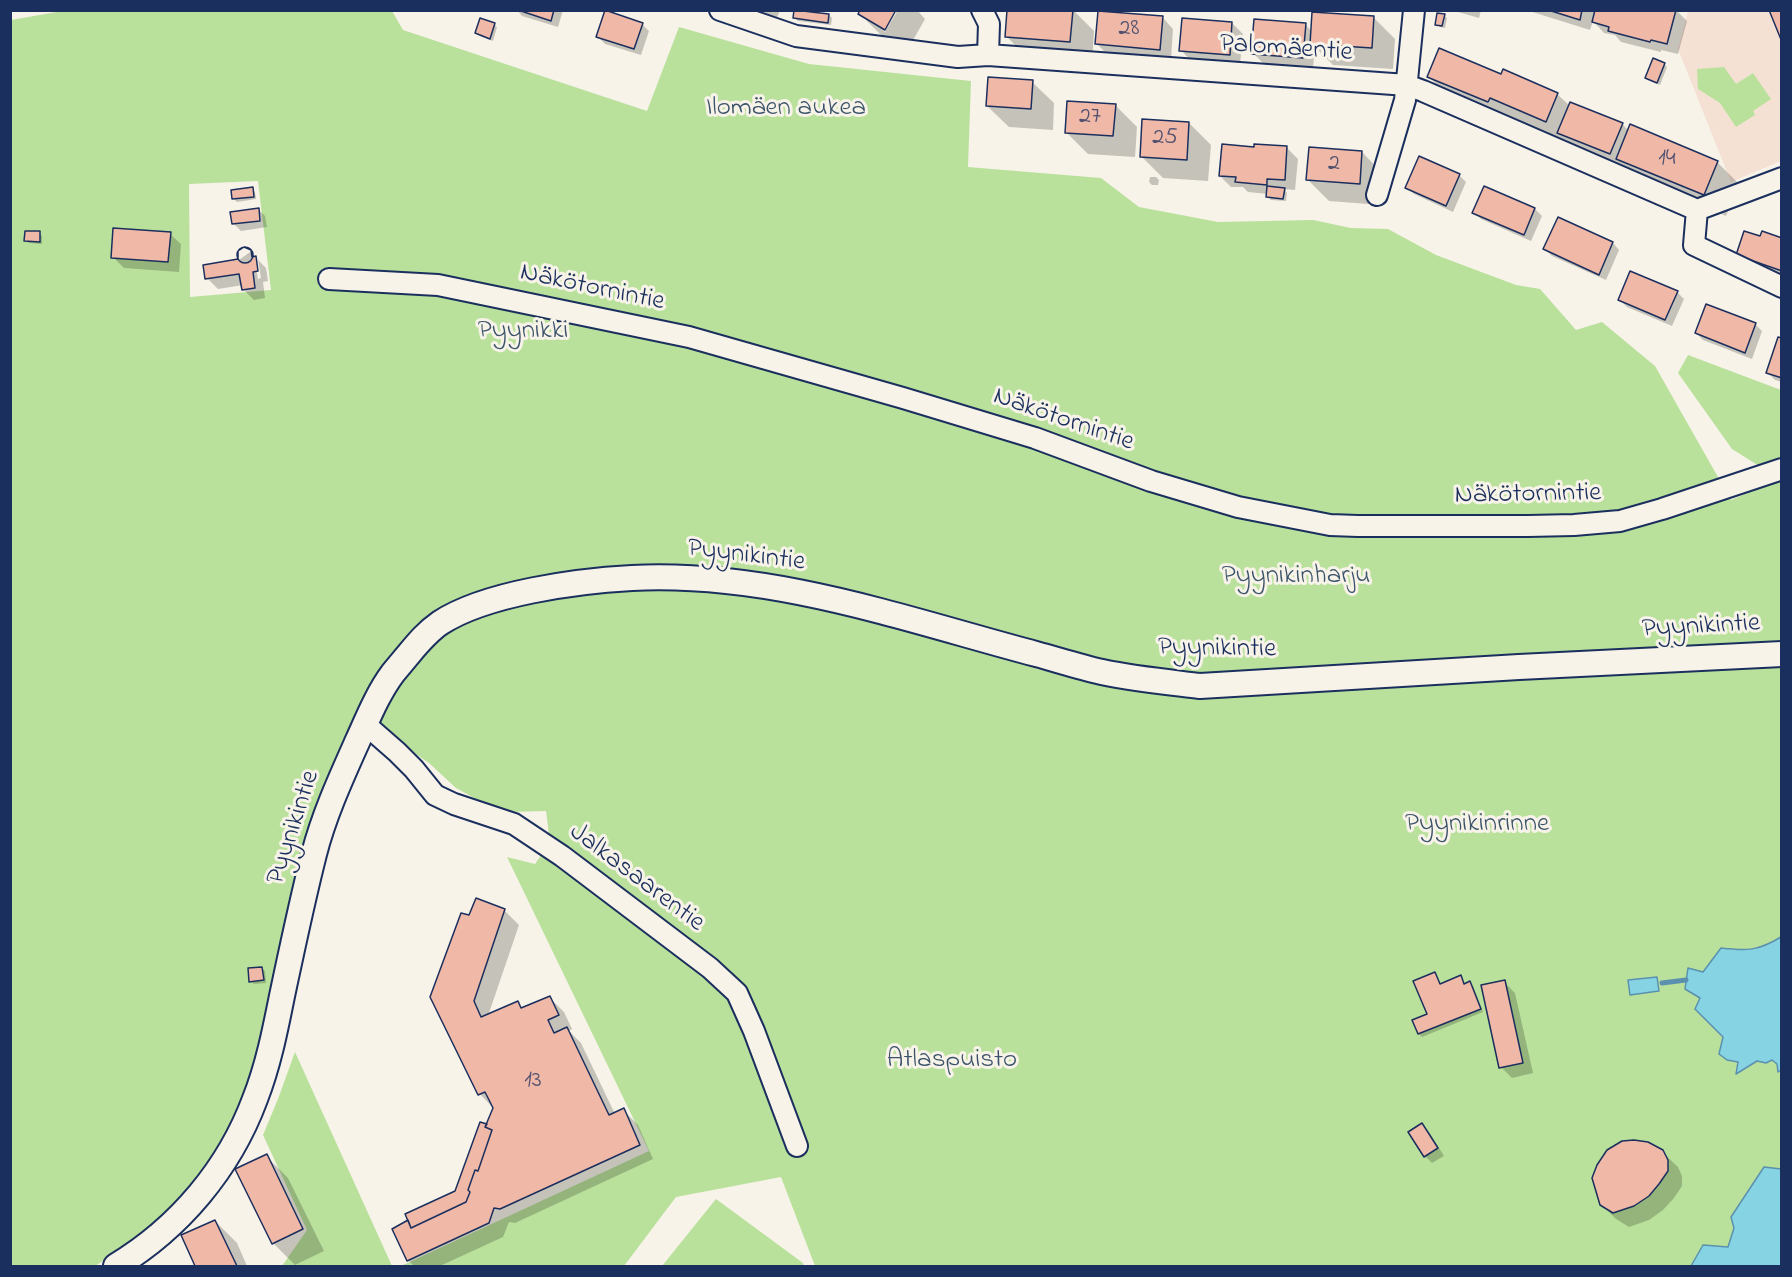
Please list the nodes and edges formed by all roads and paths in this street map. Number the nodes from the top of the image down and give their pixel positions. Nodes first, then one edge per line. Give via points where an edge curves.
1 (720, 10) edge
2 (982, 10) edge
3 (1414, 10) edge
4 (988, 55) junction
5 (1407, 86) junction
6 (1782, 178) edge
7 (1377, 195) dead end
8 (1697, 210) junction
9 (329, 279) dead end
10 (1782, 287) edge
11 (1782, 469) edge
12 (1782, 654) edge
13 (365, 724) junction
14 (797, 1146) dead end
15 (116, 1266) edge

1 - 4 street, Palomäentie via 796,36 958,57
2 - 4 street via 989,24
3 - 5 street
4 - 5 street, Palomäentie
5 - 7 street
5 - 8 street, Palomäentie
6 - 8 street
8 - 10 street via 1695,245
9 - 11 street, Näkötornintie via 438,285 689,337 1035,438 1238,507 1330,525 1528,526 1620,521
12 - 13 street, Pyynikintie via 1200,686 1101,672 793,591 710,580 633,578 521,593 451,616 427,633 393,673
13 - 14 street, Jalkasaarentie via 406,761 435,795 514,824 729,984 754,1031
13 - 15 street, Pyynikintie via 335,791 315,850 272,1048 247,1119 229,1155 177,1220

